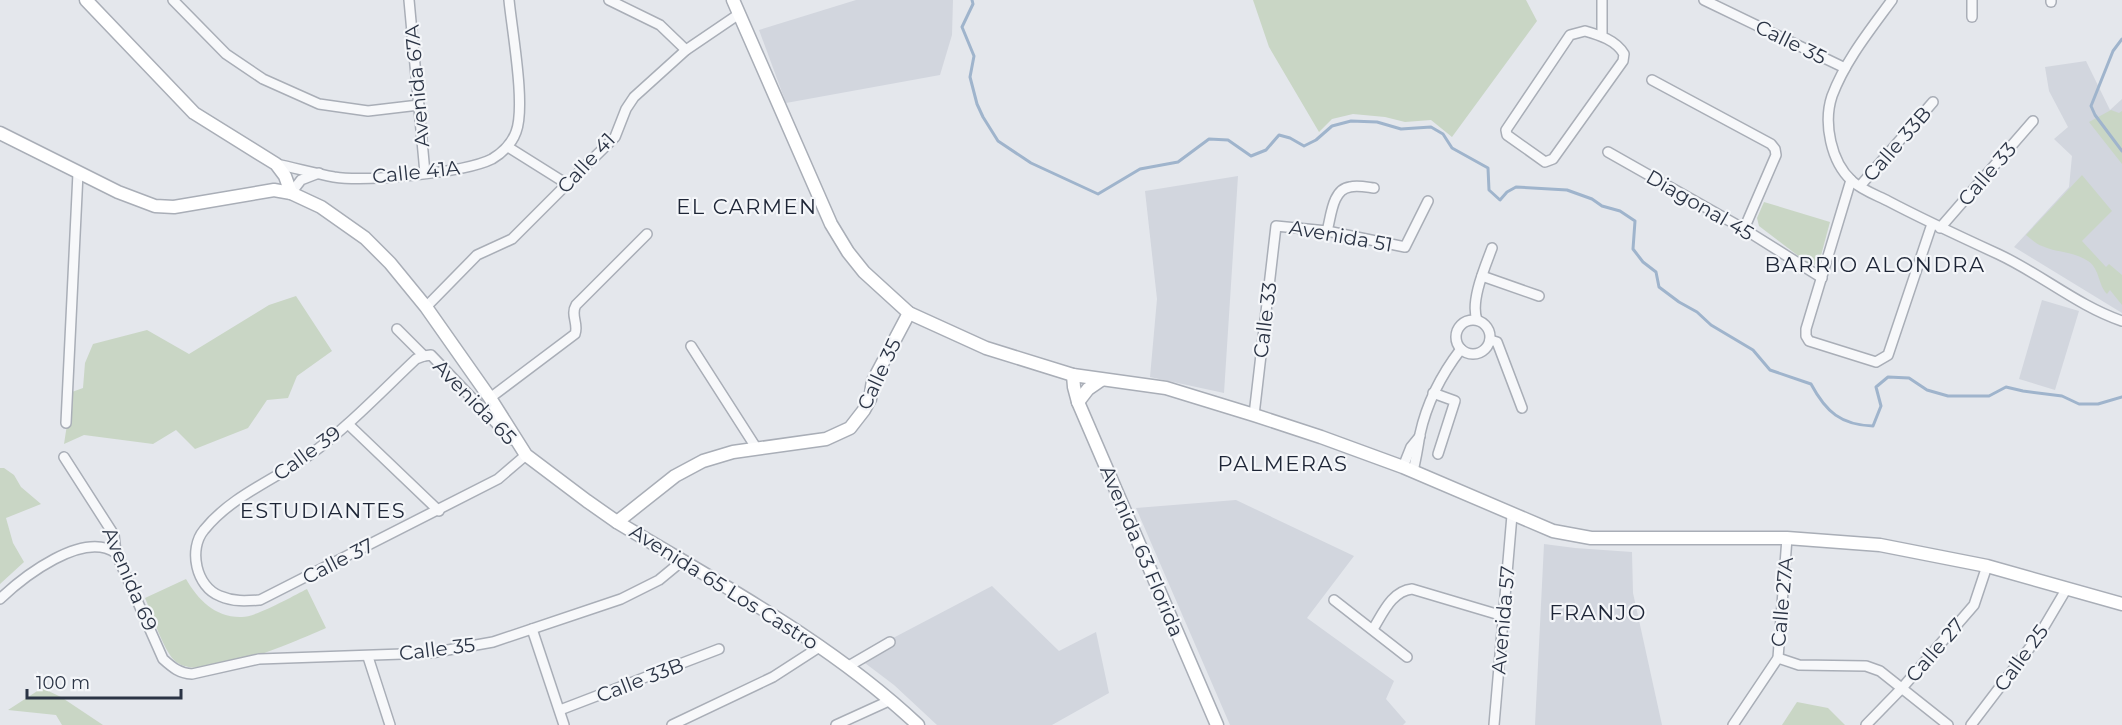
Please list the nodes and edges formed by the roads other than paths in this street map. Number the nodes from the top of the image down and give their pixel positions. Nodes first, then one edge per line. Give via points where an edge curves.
1 (86, 0) edge
2 (173, 0) edge
3 (410, 0) edge
4 (509, 0) edge
5 (609, 0) edge
6 (733, 0) edge
7 (1602, 0) edge
8 (1704, 0) edge
9 (1892, 0) edge
10 (1972, 0) edge
11 (739, 14) junction
12 (1972, 17) dead end
13 (1602, 36) junction
14 (686, 50) junction
15 (1845, 68) junction
16 (1652, 80) dead end
17 (1933, 102) dead end
18 (419, 105) junction
19 (2033, 121) dead end
20 (0, 133) edge
21 (508, 147) junction
22 (1608, 152) dead end
23 (276, 164) junction
24 (78, 173) junction
25 (320, 173) junction
26 (425, 173) junction
27 (1851, 180) junction
28 (567, 184) junction
29 (1860, 186) junction
30 (1374, 188) dead end
31 (291, 193) junction
32 (1428, 201) dead end
33 (1276, 226) joint
34 (1936, 226) junction
35 (1744, 229) junction
36 (1327, 231) junction
37 (647, 234) dead end
38 (1492, 248) dead end
39 (1482, 276) junction
40 (1822, 278) junction
41 (1539, 296) dead end
42 (426, 307) junction
43 (909, 314) junction
44 (1477, 320) junction
45 (2122, 321) edge
46 (397, 329) dead end
47 (1490, 340) junction
48 (692, 346) dead end
49 (1461, 349) junction
50 (424, 356) junction
51 (1073, 375) junction
52 (1101, 380) junction
53 (1433, 393) junction
54 (490, 398) junction
55 (1078, 402) junction
56 (1522, 408) dead end
57 (1254, 415) junction
58 (66, 423) dead end
59 (348, 423) junction
60 (757, 449) junction
61 (1438, 454) dead end
62 (526, 455) junction
63 (64, 457) dead end
64 (1408, 469) junction
65 (440, 510) junction
66 (1512, 515) junction
67 (617, 522) junction
68 (1787, 538) junction
69 (116, 553) junction
70 (682, 561) junction
71 (1987, 566) junction
72 (206, 586) joint
73 (2067, 588) junction
74 (0, 599) edge
75 (1334, 600) dead end
76 (2122, 604) edge
77 (1503, 616) junction
78 (532, 629) junction
79 (1373, 629) junction
80 (890, 642) dead end
81 (821, 646) junction
82 (719, 649) dead end
83 (368, 657) junction
84 (1407, 657) dead end
85 (1778, 658) junction
86 (848, 667) junction
87 (176, 670) joint
88 (1902, 688) junction
89 (891, 700) junction
90 (560, 710) junction
91 (390, 725) edge
92 (564, 725) edge
93 (672, 725) edge
94 (836, 725) edge
95 (918, 725) edge
96 (1217, 725) edge
97 (1494, 725) edge
98 (1733, 725) edge
99 (1866, 725) edge
100 (1948, 725) edge
101 (1971, 725) edge

1 - 23 main road via 194,113
2 - 18 street via 226,54 263,79 319,104 368,111
3 - 18 street, Avenida 67A
4 - 21 street via 520,110
5 - 14 street via 660,25
6 - 11 main road
7 - 13 street
8 - 15 street, Calle 35
9 - 15 street
10 - 12 street
11 - 14 street, Calle 41
11 - 43 main road via 831,224 864,272
13 - 13 street via 1585,31 1570,35 1506,130 1507,135 1545,162 1553,159 1623,61 1621,48
14 - 28 street, Calle 41 via 634,97 615,136
15 - 27 street via 1832,98 1829,119 1837,160
16 - 35 street via 1775,148 1776,155
17 - 29 street, Calle 33B
18 - 26 street, Avenida 67A
19 - 34 street, Calle 33
20 - 24 main road
21 - 26 street, Calle 41A via 471,167
21 - 28 street
22 - 35 street, Diagonal 45
23 - 25 street, Calle 41A
23 - 31 main road
24 - 31 main road via 155,206 174,207 274,190
24 - 58 street
25 - 26 street, Calle 41A via 375,178
25 - 31 street via 301,180
27 - 29 street
27 - 40 street
28 - 42 street, Calle 41 via 512,239 477,255
29 - 34 street
30 - 36 street via 1341,190
31 - 42 main road via 321,207 365,238
32 - 36 street, Avenida 51 via 1405,247
33 - 36 street, Avenida 51
33 - 57 street, Calle 33
34 - 40 street, Calle 33 via 1888,355 1882,360 1876,362 1809,341 1806,329
34 - 45 street via 2000,255
35 - 40 street, Diagonal 45
37 - 54 street via 576,304 575,334
38 - 39 street
39 - 41 street
39 - 44 street via 1474,311
42 - 54 main road
43 - 51 main road via 986,348
43 - 60 main road, Calle 35 via 873,381 870,399 850,428 826,439
44 - 47 street via 1489,329
44 - 49 street via 1464,321 1456,331
46 - 50 street, Avenida 65
47 - 49 street via 1480,352 1470,354
47 - 56 street via 1497,342
48 - 60 street
49 - 53 street
50 - 59 street, Calle 39 via 416,359
50 - 62 street, Avenida 65 via 430,355
51 - 52 main road
51 - 55 main road, Avenida 63 Florida
52 - 55 main road
52 - 57 main road via 1166,388
53 - 61 street via 1455,401
53 - 64 street via 1420,435 1411,447
54 - 62 main road
55 - 96 main road, Avenida 63 Florida
57 - 64 main road
59 - 65 street
59 - 72 street, Calle 39 via 311,454 218,514 202,532 194,553
60 - 67 main road, Calle 35 via 703,461 675,476
62 - 65 street, Calle 37 via 498,479
62 - 67 main road, Avenida 65 Los Castro
63 - 69 street, Avenida 69 via 114,535
64 - 66 main road
65 - 72 street, Calle 37 via 260,600 239,602 217,596
66 - 68 main road via 1553,531 1591,538
66 - 77 street, Avenida 57
67 - 70 main road, Avenida 65 Los Castro
68 - 71 main road via 1880,545
68 - 85 street, Calle 27A
69 - 74 street via 100,547 57,557 26,576
69 - 87 street, Avenida 69 via 164,659
70 - 78 street, Calle 35 via 659,580 621,599
70 - 81 main road, Avenida 65 Los Castro
71 - 73 main road
71 - 88 street, Calle 27 via 1974,605
73 - 76 main road
73 - 101 street, Calle 25 via 2038,637
75 - 79 street
77 - 79 street via 1412,589 1391,600
77 - 97 street, Avenida 57
78 - 83 street, Calle 35 via 493,642 431,653
78 - 90 street
79 - 84 street
80 - 86 street
81 - 86 main road, Avenida 65 Los Castro
81 - 93 street via 773,677
82 - 90 street, Calle 33B
83 - 87 street, Calle 35 via 259,659 192,674
83 - 91 street
85 - 88 street via 1799,665 1866,666 1880,671
85 - 98 street, Calle 27A
86 - 89 main road, Avenida 65 Los Castro
88 - 99 street, Calle 27
88 - 100 street
89 - 94 street
89 - 95 main road, Avenida 65 Los Castro
90 - 92 street

